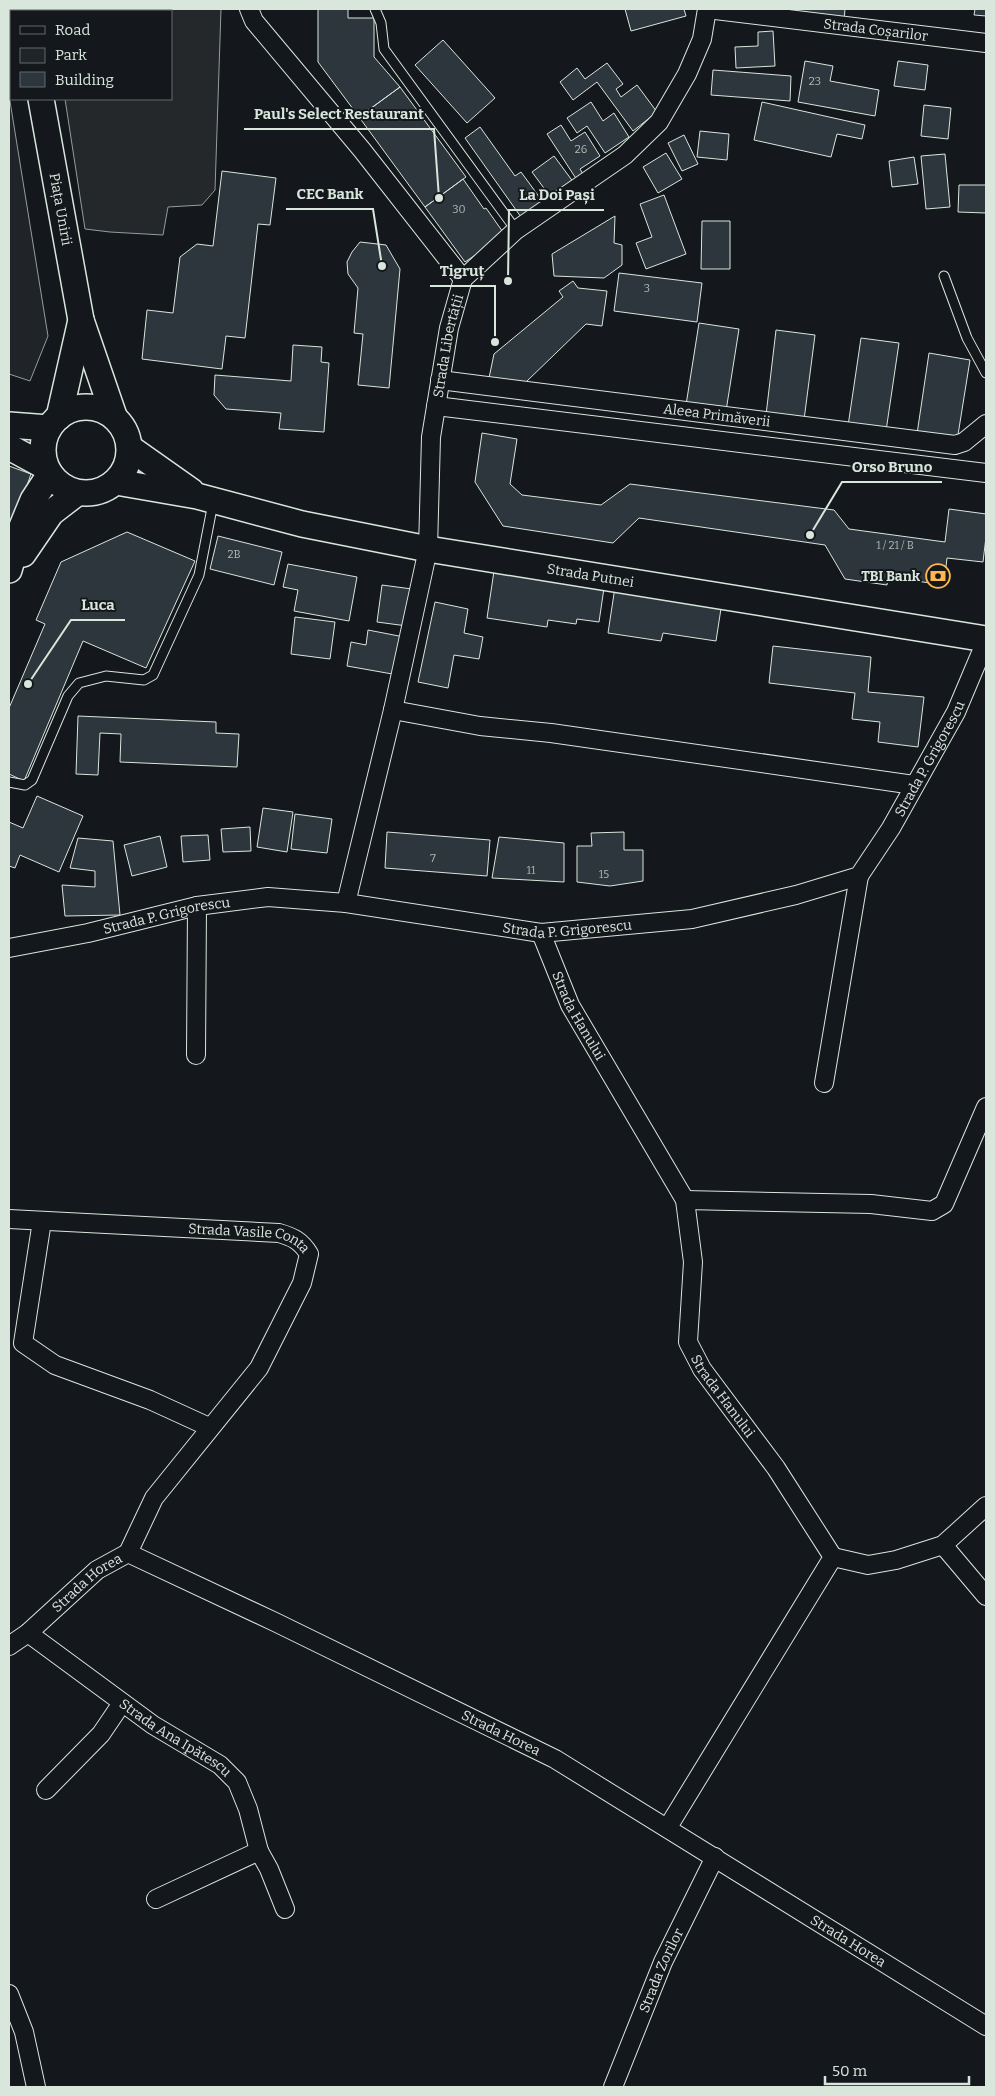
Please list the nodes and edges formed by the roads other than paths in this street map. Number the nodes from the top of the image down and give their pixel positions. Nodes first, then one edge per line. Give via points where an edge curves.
1 (249, 9) edge
2 (375, 9) edge
3 (707, 9) edge
4 (986, 43) edge
5 (41, 100) edge
6 (516, 230) junction
7 (944, 276) dead end
8 (463, 279) junction
9 (81, 320) junction
10 (986, 373) edge
11 (440, 380) junction
12 (436, 406) junction
13 (114, 416) junction
14 (54, 422) junction
15 (986, 424) edge
16 (9, 425) edge
17 (9, 447) edge
18 (130, 448) junction
19 (48, 470) junction
20 (986, 473) edge
21 (116, 482) junction
22 (77, 493) junction
23 (206, 498) junction
24 (428, 549) junction
25 (10, 568) edge
26 (986, 640) edge
27 (393, 710) junction
28 (9, 782) edge
29 (914, 785) junction
30 (859, 876) junction
31 (346, 903) junction
32 (197, 906) junction
33 (542, 933) junction
34 (9, 948) edge
35 (196, 1055) dead end
36 (824, 1083) dead end
37 (986, 1107) edge
38 (685, 1200) junction
39 (9, 1219) edge
40 (42, 1220) junction
41 (209, 1427) junction
42 (986, 1506) edge
43 (942, 1545) junction
44 (128, 1553) junction
45 (833, 1557) junction
46 (986, 1596) edge
47 (28, 1633) junction
48 (9, 1646) edge
49 (122, 1703) junction
50 (46, 1790) dead end
51 (668, 1827) junction
52 (260, 1851) junction
53 (714, 1857) junction
54 (156, 1899) dead end
55 (285, 1909) dead end
56 (9, 1994) edge
57 (986, 2026) edge
58 (36, 2087) edge
59 (613, 2087) edge

1 - 8 street via 254,21 362,150
2 - 6 lane via 382,23 384,49
3 - 4 street, Strada Coșarilor
3 - 6 street, Strada Libertății via 702,39 687,74 659,122 625,155
5 - 9 main road, Piața Unirii
6 - 8 street, Strada Libertății
7 - 10 lane via 967,338
8 - 11 street, Strada Libertății via 449,328
9 - 13 main road, Piața Unirii
9 - 14 main road, Piața Unirii
11 - 12 street, Strada Libertății
11 - 15 street, Aleea Primăverii via 955,445 964,442
12 - 20 street, Aleea Primăverii
12 - 24 street, Strada Libertății via 431,437
13 - 14 main road via 101,409 86,407 72,409
13 - 18 main road via 128,436
14 - 16 main road
14 - 19 main road via 44,440 43,454
17 - 19 main road
18 - 21 main road via 126,467
18 - 23 main road, Strada Putnei
19 - 22 main road via 65,488
19 - 25 main road via 21,530
21 - 22 main road via 92,494
21 - 23 main road, Strada Putnei
22 - 25 main road via 51,512
23 - 24 main road, Strada Putnei via 302,524
23 - 28 lane via 199,575 153,675 144,680 106,676 79,683 68,696 32,780 25,785
24 - 26 main road, Strada Putnei
24 - 27 street, Strada Libertății
26 - 29 street, Strada P. Grigorescu via 956,712
27 - 29 street via 480,726 551,732
27 - 31 street, Strada Libertății
29 - 30 street, Strada P. Grigorescu
30 - 33 street, Strada P. Grigorescu via 796,895 692,919
30 - 36 street
31 - 32 street, Strada P. Grigorescu via 268,897
31 - 33 street, Strada P. Grigorescu
32 - 34 street, Strada P. Grigorescu via 88,933
32 - 35 street
33 - 38 street, Strada Hanului via 570,1005
37 - 38 street via 944,1204 932,1211 871,1204
38 - 45 street, Strada Hanului via 693,1262 688,1342 702,1369 776,1468
39 - 40 street, Strada Vasile Conta
40 - 41 street via 23,1342 55,1365 150,1400
40 - 41 street, Strada Vasile Conta via 279,1233 295,1238 303,1245 309,1254 302,1283 272,1343 258,1368
41 - 44 street, Strada Vasile Conta via 154,1498
42 - 43 street
43 - 45 street via 868,1565
43 - 46 street
44 - 47 street, Strada Horea via 97,1570
44 - 51 street, Strada Horea via 555,1759
45 - 51 street
47 - 48 street, Strada Horea
47 - 49 street, Strada Ana Ipătescu
49 - 50 street via 101,1734
49 - 52 street, Strada Ana Ipătescu via 220,1764 238,1782
51 - 53 street, Strada Horea
52 - 54 street
52 - 55 street, Strada Ana Ipătescu
53 - 57 street, Strada Horea
53 - 59 street, Strada Zorilor via 663,1962
56 - 58 street via 24,2032

